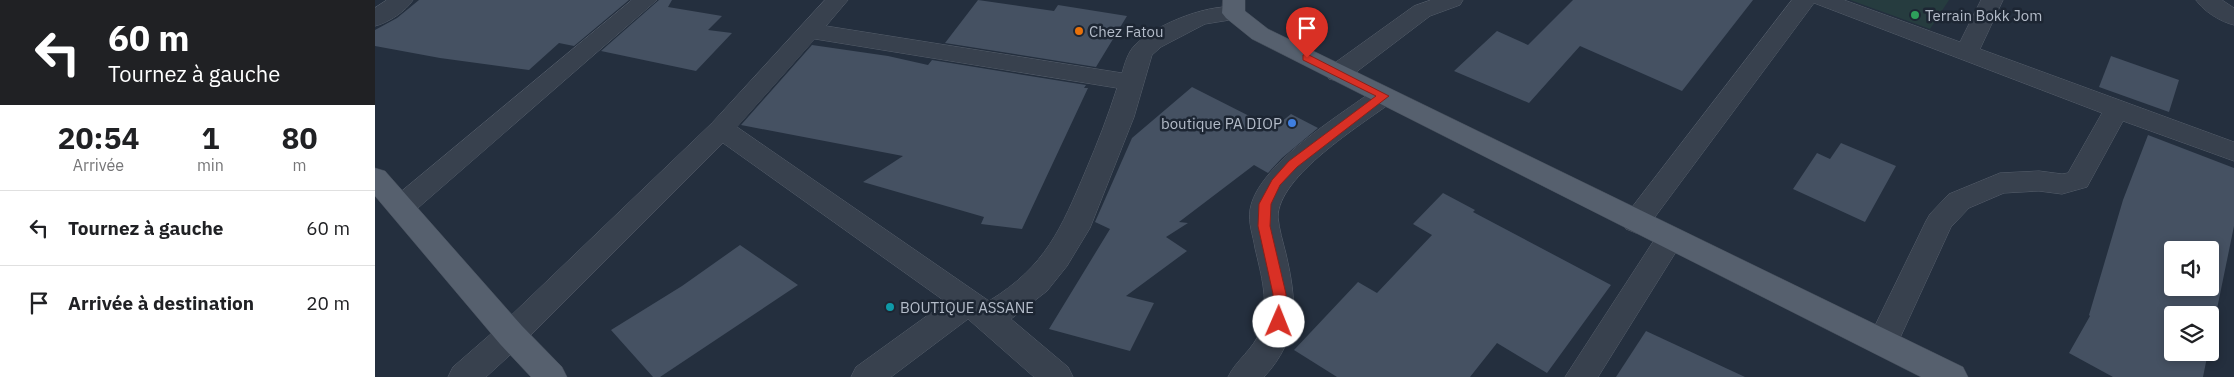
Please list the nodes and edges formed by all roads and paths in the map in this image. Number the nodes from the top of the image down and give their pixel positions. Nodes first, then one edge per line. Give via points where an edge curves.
1 (402, 0) edge
2 (647, 0) edge
3 (837, 0) edge
4 (1452, 0) edge
5 (1804, 0) edge
6 (1823, 0) edge
7 (1992, 0) edge
8 (2207, 0) edge
9 (1234, 6) edge
10 (2234, 18) edge
11 (375, 19) edge
12 (809, 31) junction
13 (1966, 53) junction
14 (1338, 73) junction
15 (1131, 82) junction
16 (1383, 96) junction
17 (2117, 109) junction
18 (721, 129) junction
19 (2234, 152) edge
20 (375, 178) edge
21 (401, 207) junction
22 (1636, 222) junction
23 (1670, 239) junction
24 (978, 310) junction
25 (511, 335) junction
26 (1883, 342) junction
27 (464, 377) edge
28 (551, 377) edge
29 (867, 377) edge
30 (1057, 377) edge
31 (1244, 377) edge
32 (1581, 377) edge
33 (1952, 377) edge

1 - 11 street
2 - 21 street
3 - 12 street
4 - 14 street via 1422,11
5 - 22 street
6 - 13 street
7 - 13 street
8 - 10 street
9 - 14 main road via 1260,34
9 - 15 street via 1199,18 1153,42 1142,51
12 - 15 street
12 - 18 street
13 - 17 street
14 - 16 main road
15 - 24 street via 1121,117 1076,228 1057,258 1016,300
16 - 22 main road
16 - 31 street via 1293,164 1276,182 1265,204 1264,226 1279,294 1279,322 1271,345
17 - 19 street
17 - 26 street via 2077,180 2062,184 2039,181 2000,183 1959,201 1940,221
18 - 24 street
18 - 25 street
20 - 21 main road
21 - 25 main road
22 - 23 main road
23 - 26 main road
23 - 32 street
24 - 29 street
24 - 30 street
25 - 27 street
25 - 28 main road
26 - 33 main road

